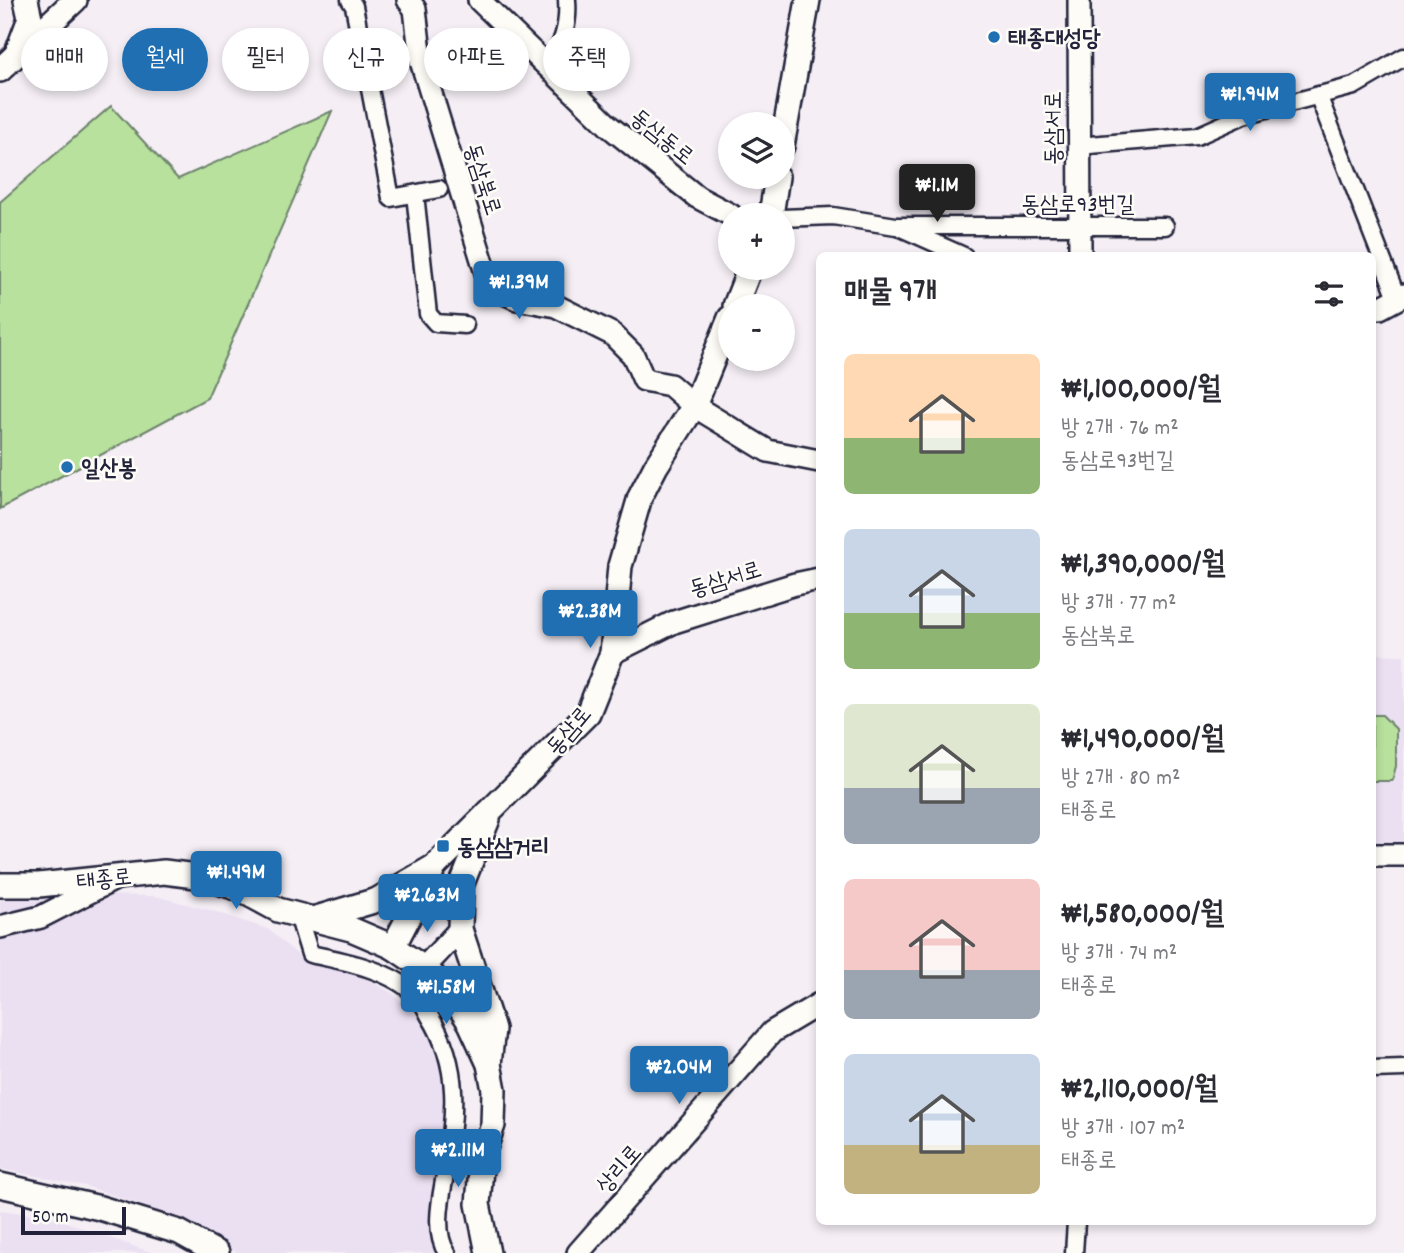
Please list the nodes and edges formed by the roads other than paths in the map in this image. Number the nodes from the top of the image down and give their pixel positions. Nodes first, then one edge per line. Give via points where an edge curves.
1 (26, 0) edge
2 (73, 0) edge
3 (350, 0) edge
4 (408, 0) edge
5 (479, 0) edge
6 (567, 0) edge
7 (808, 0) edge
8 (1079, 0) edge
9 (567, 28) edge
10 (1404, 57) edge
11 (543, 61) edge
12 (7, 63) edge
13 (573, 91) edge
14 (1318, 95) junction
15 (788, 112) edge
16 (1078, 146) junction
17 (439, 189) dead end
18 (415, 194) junction
19 (718, 208) edge
20 (795, 217) edge
21 (896, 226) junction
22 (1080, 226) junction
23 (1165, 226) dead end
24 (955, 252) edge
25 (1080, 252) edge
26 (1401, 297) edge
27 (1376, 308) edge
28 (465, 325) dead end
29 (718, 347) edge
30 (694, 406) junction
31 (816, 460) edge
32 (816, 580) edge
33 (612, 653) junction
34 (491, 810) junction
35 (1376, 855) edge
36 (1404, 855) edge
37 (435, 866) junction
38 (122, 876) junction
39 (0, 885) edge
40 (39, 885) junction
41 (41, 917) junction
42 (305, 917) junction
43 (0, 927) edge
44 (460, 929) junction
45 (393, 947) junction
46 (424, 968) junction
47 (816, 1006) edge
48 (489, 1065) junction
49 (1404, 1068) edge
50 (1376, 1069) edge
51 (0, 1185) edge
52 (1076, 1225) edge
53 (218, 1253) edge
54 (447, 1253) edge
55 (488, 1253) edge
56 (578, 1253) edge
57 (1074, 1253) edge

1 - 12 main road via 30,18 24,38
2 - 12 main road
3 - 18 street via 391,198
4 - 30 street, 동삼북로 via 415,9 421,61 491,286 517,299 556,306 612,334 633,355 644,380 670,385
5 - 11 street, 동삼동로
6 - 9 street
7 - 15 main road
8 - 16 street, 동삼서로
10 - 14 street via 1354,86
13 - 19 street, 동삼동로 via 675,180
14 - 16 street via 1244,116 1197,136
14 - 26 street
16 - 22 street, 동삼서로
17 - 18 street
18 - 28 street via 428,314 436,323
20 - 21 street, 동삼로93번길 via 833,216
21 - 22 street, 동삼로93번길
21 - 24 street
22 - 23 street, 동삼로93번길
22 - 25 street, 동삼서로
26 - 27 street
29 - 30 main road, 동삼로
30 - 31 street, 동삼북로 via 768,451
30 - 33 main road, 동삼로 via 640,497 620,566
32 - 33 street, 동삼서로 via 674,622
33 - 34 main road, 동삼로 via 588,713
34 - 37 main road, 동삼로
34 - 44 main road via 461,886
35 - 36 street
37 - 42 main road via 377,900
37 - 45 main road, 동삼로
38 - 40 main road, 태종로
38 - 41 street
38 - 42 main road, 태종로 via 164,872 204,877
39 - 40 main road, 태종로
40 - 41 street
41 - 43 street
42 - 45 main road, 태종로
42 - 54 street via 310,954 355,963 387,976 418,997 437,1027 451,1061 455,1107 439,1208 442,1245
44 - 46 street
44 - 48 main road via 493,1029
45 - 46 main road, 태종로
46 - 48 main road, 태종로 via 470,1023
47 - 56 street, 상리로 via 772,1032
48 - 55 main road, 태종로 via 493,1125 482,1157 478,1204
49 - 50 street
51 - 53 main road via 179,1232
52 - 57 street

